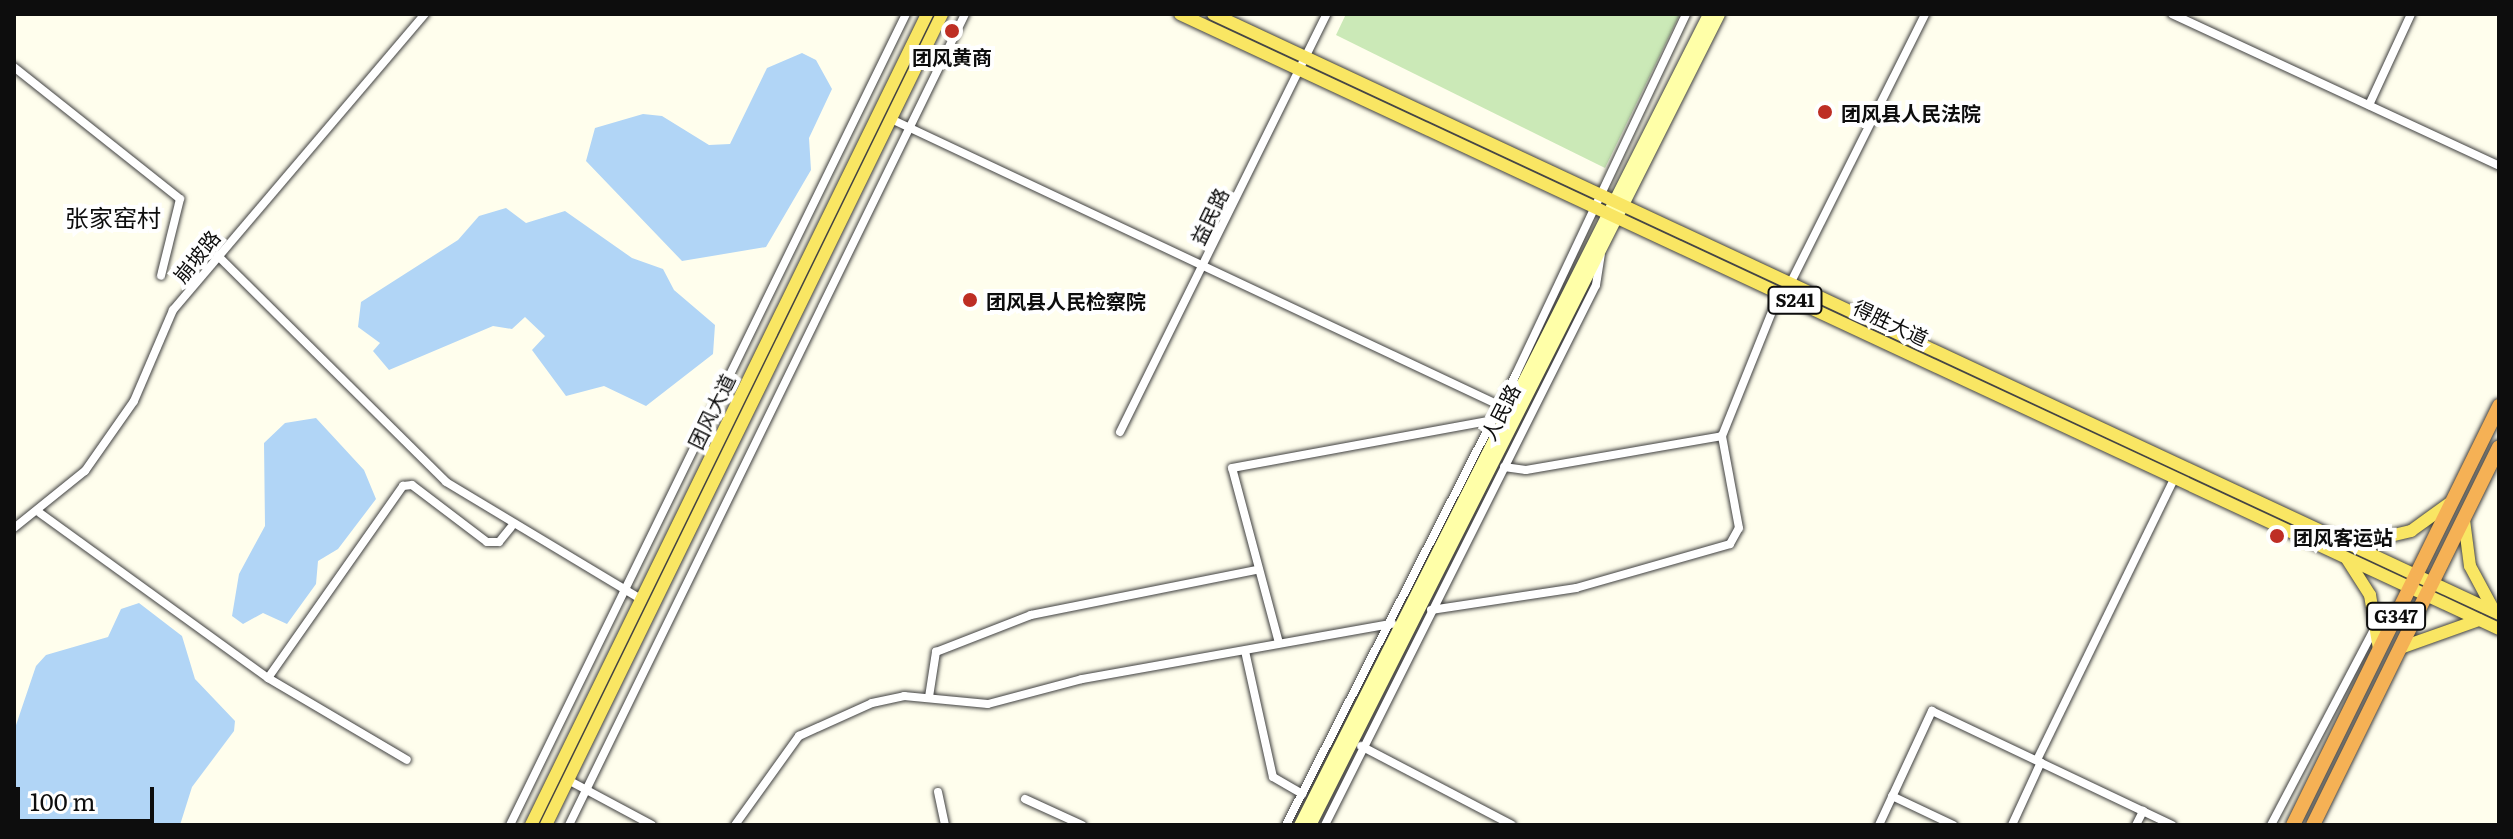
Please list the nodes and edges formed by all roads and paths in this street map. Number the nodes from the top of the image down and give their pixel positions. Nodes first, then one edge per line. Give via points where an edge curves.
1 (425, 14) edge
2 (906, 14) edge
3 (927, 14) edge
4 (942, 14) edge
5 (965, 14) edge
6 (1180, 14) edge
7 (1213, 14) edge
8 (1327, 14) edge
9 (1686, 14) edge
10 (1708, 14) edge
11 (1719, 14) edge
12 (1925, 14) edge
13 (2172, 14) edge
14 (2411, 14) edge
15 (1306, 57) junction
16 (14, 67) edge
17 (1299, 69) junction
18 (2369, 105) junction
19 (891, 119) junction
20 (910, 128) junction
21 (2499, 166) edge
22 (1600, 193) junction
23 (1594, 206) junction
24 (1616, 209) junction
25 (1602, 248) junction
26 (217, 255) junction
27 (1202, 266) junction
28 (161, 276) dead end
29 (1791, 282) junction
30 (1780, 292) junction
31 (2499, 406) edge
32 (1506, 411) junction
33 (1492, 421) junction
34 (1120, 432) dead end
35 (1722, 436) junction
36 (2499, 447) edge
37 (1504, 467) junction
38 (2175, 477) junction
39 (2453, 500) junction
40 (40, 513) junction
41 (2464, 517) junction
42 (511, 527) junction
43 (14, 528) edge
44 (2354, 544) junction
45 (2342, 554) junction
46 (1257, 570) junction
47 (2414, 580) junction
48 (2430, 588) junction
49 (626, 590) junction
50 (641, 599) junction
51 (1432, 610) junction
52 (1417, 612) junction
53 (2498, 613) edge
54 (2481, 620) junction
55 (2377, 623) junction
56 (1388, 624) junction
57 (1401, 624) junction
58 (2499, 629) edge
59 (1279, 643) junction
60 (2400, 648) junction
61 (1245, 651) junction
62 (2379, 651) junction
63 (268, 678) junction
64 (929, 697) junction
65 (1351, 741) junction
66 (1364, 747) junction
67 (407, 760) dead end
68 (2039, 761) junction
69 (568, 780) junction
70 (586, 790) junction
71 (938, 792) dead end
72 (1302, 794) junction
73 (1892, 796) junction
74 (1025, 799) dead end
75 (2143, 811) junction
76 (510, 825) edge
77 (531, 825) edge
78 (546, 825) edge
79 (569, 825) edge
80 (652, 825) edge
81 (735, 825) edge
82 (945, 825) edge
83 (1082, 825) edge
84 (1286, 825) edge
85 (1299, 825) edge
86 (1310, 825) edge
87 (1325, 825) edge
88 (1512, 825) edge
89 (1879, 825) edge
90 (1953, 825) edge
91 (2012, 825) edge
92 (2136, 825) edge
93 (2172, 825) edge
94 (2271, 825) edge
95 (2293, 825) edge
96 (2313, 825) edge

1 - 26 street, 崩坡路
2 - 49 street
3 - 50 main road, 团风大道
4 - 19 main road, 团风大道
5 - 20 street
6 - 17 main road, 得胜大道 / S241
7 - 15 main road, 得胜大道 / S241
8 - 15 street, 益民路
9 - 22 street
10 - 24 street, 人民路
11 - 24 street, 人民路
12 - 29 street
13 - 18 street
14 - 18 street
15 - 17 street, 益民路
15 - 22 main road, 得胜大道 / S241
16 - 28 street via 180,199
17 - 23 main road, 得胜大道 / S241
17 - 27 street, 益民路
18 - 21 street
19 - 20 street
19 - 69 main road, 团风大道
20 - 27 street
20 - 70 street
22 - 23 street
22 - 24 main road, 得胜大道 / S241
23 - 24 main road, 得胜大道 / S241
23 - 32 street
24 - 25 street, 人民路
24 - 29 main road, 得胜大道 / S241
24 - 30 main road, 得胜大道 / S241
24 - 32 street, 人民路
25 - 37 street via 1596,285
25 - 52 street, 人民路
26 - 40 street, 崩坡路 via 168,317 128,412 85,471
26 - 42 street via 446,482
27 - 32 street
27 - 34 street, 益民路
29 - 44 main road, 得胜大道 / S241
30 - 35 street
30 - 38 main road, 得胜大道 / S241
31 - 39 highway, G347
32 - 33 street
32 - 57 street, 人民路
33 - 46 street via 1232,468
33 - 56 street
35 - 37 street via 1526,470
35 - 51 street via 1739,528 1730,544 1576,588
36 - 41 highway, G347
37 - 51 street
38 - 45 main road, 得胜大道 / S241
38 - 68 street
39 - 44 main road via 2411,531
39 - 47 highway, G347
40 - 43 street, 崩坡路
40 - 63 street
41 - 48 highway, G347
41 - 53 main road via 2470,566
42 - 49 street
42 - 63 street via 493,544 412,485 403,486
44 - 47 main road, 得胜大道 / S241
45 - 47 main road, 得胜大道 / S241
45 - 55 main road via 2366,586
46 - 59 street
46 - 64 street via 1031,615 936,652
47 - 48 main road, S241
47 - 62 highway, G347
48 - 53 main road, S241
48 - 54 main road, S241
48 - 60 highway, G347
49 - 50 street
49 - 76 street
50 - 77 main road, 团风大道
51 - 52 street
51 - 66 street
52 - 65 street, 人民路
54 - 58 main road, S241
54 - 60 main road
55 - 62 main road
55 - 94 street
56 - 57 street
56 - 59 street
56 - 72 street
57 - 85 street, 人民路
59 - 61 street
60 - 96 highway, G347
61 - 64 street via 988,704
61 - 72 street via 1273,777
62 - 95 highway, G347
63 - 67 street
64 - 81 street via 872,703 810,729
65 - 66 street
65 - 86 street, 人民路
66 - 87 street
66 - 88 street
68 - 73 street via 1932,711
68 - 75 street
68 - 91 street
69 - 70 street
69 - 78 main road, 团风大道
70 - 79 street
70 - 80 street
71 - 82 street
72 - 84 street
73 - 89 street
73 - 90 street
74 - 83 street
75 - 92 street
75 - 93 street

